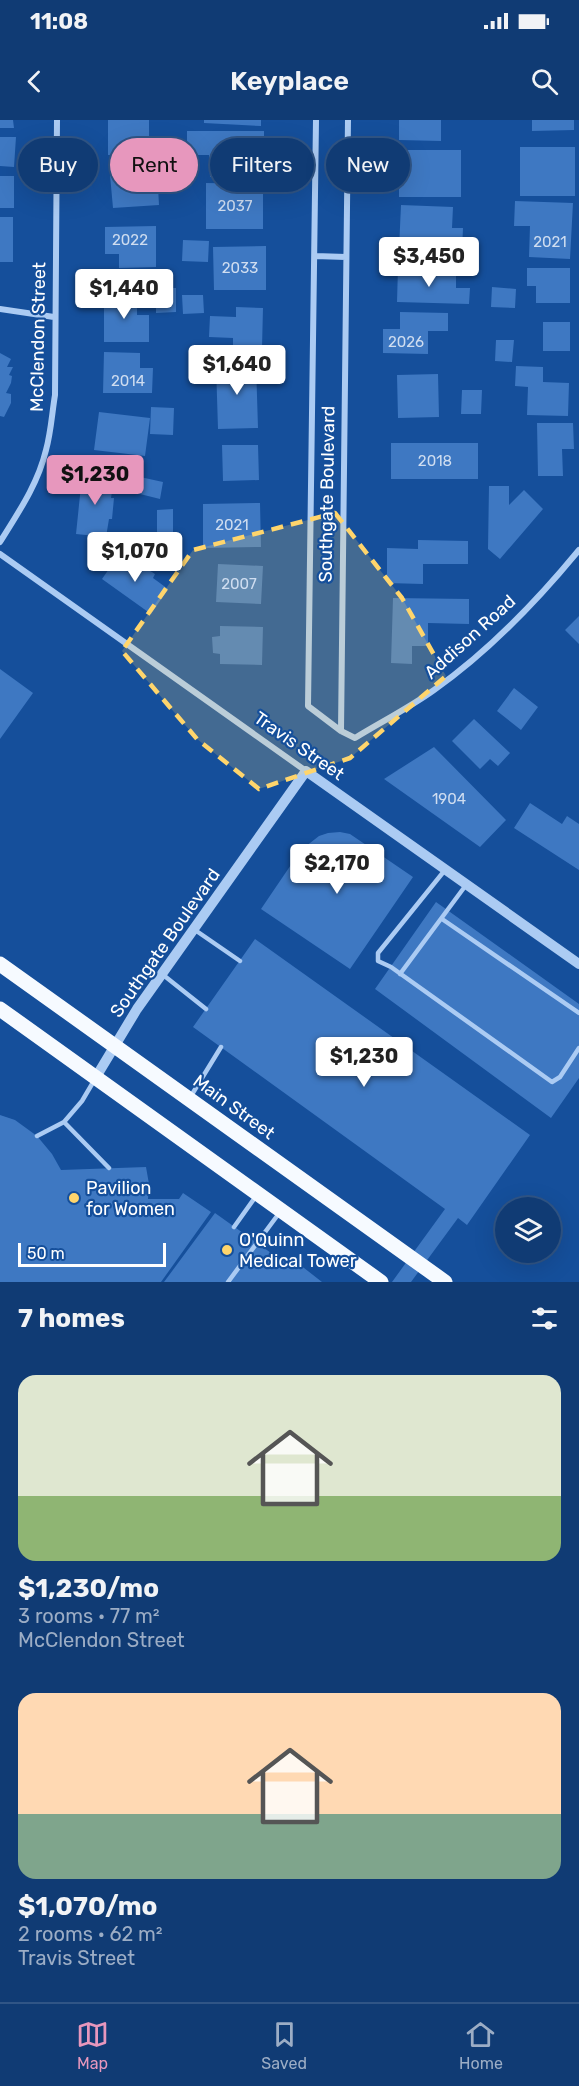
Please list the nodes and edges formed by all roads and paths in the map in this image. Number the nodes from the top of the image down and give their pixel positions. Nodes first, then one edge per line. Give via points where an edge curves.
1 (57, 120) edge
2 (316, 120) edge
3 (348, 120) edge
4 (315, 256) junction
5 (346, 257) junction
6 (0, 309) edge
7 (54, 317) junction
8 (0, 542) edge
9 (579, 550) edge
10 (0, 554) edge
11 (342, 731) junction
12 (306, 771) junction
13 (445, 870) junction
14 (466, 885) junction
15 (442, 919) junction
16 (194, 929) junction
17 (240, 961) dead end
18 (0, 964) edge
19 (579, 964) edge
20 (162, 974) junction
21 (400, 974) junction
22 (0, 1009) edge
23 (206, 1009) dead end
24 (579, 1013) edge
25 (115, 1046) junction
26 (221, 1047) dead end
27 (579, 1048) edge
28 (96, 1077) junction
29 (189, 1099) junction
30 (64, 1122) junction
31 (37, 1136) dead end
32 (109, 1168) dead end
33 (258, 1194) junction
34 (281, 1210) junction
35 (234, 1227) dead end
36 (437, 1280) edge
37 (228, 1282) edge
38 (381, 1282) edge

1 - 7 street, McClendon Street
2 - 4 street, Southgate Boulevard
3 - 5 street, Southgate Boulevard
4 - 5 street
4 - 11 street, Southgate Boulevard via 308,706
5 - 11 street, Southgate Boulevard
6 - 7 street
7 - 8 street, McClendon Street via 55,395 46,452 22,507
9 - 11 street, Addison Road via 478,655 433,691 355,738
10 - 12 street, Travis Street
12 - 13 street, Travis Street
12 - 16 street, Southgate Boulevard
13 - 14 street, Travis Street
13 - 21 lane via 378,954 378,961
14 - 15 lane
14 - 19 street, Travis Street
15 - 21 lane
15 - 24 lane
16 - 17 lane
16 - 20 street, Southgate Boulevard
18 - 25 main road, Main Street
20 - 23 lane
20 - 25 street, Southgate Boulevard
21 - 27 lane via 552,1082 560,1077
22 - 28 main road
25 - 28 street, Southgate Boulevard
25 - 29 main road, Main Street
26 - 29 lane
28 - 30 lane
28 - 33 main road
29 - 36 main road, Main Street
30 - 31 lane
30 - 32 lane
33 - 34 main road
33 - 35 lane
34 - 37 lane
34 - 38 main road

